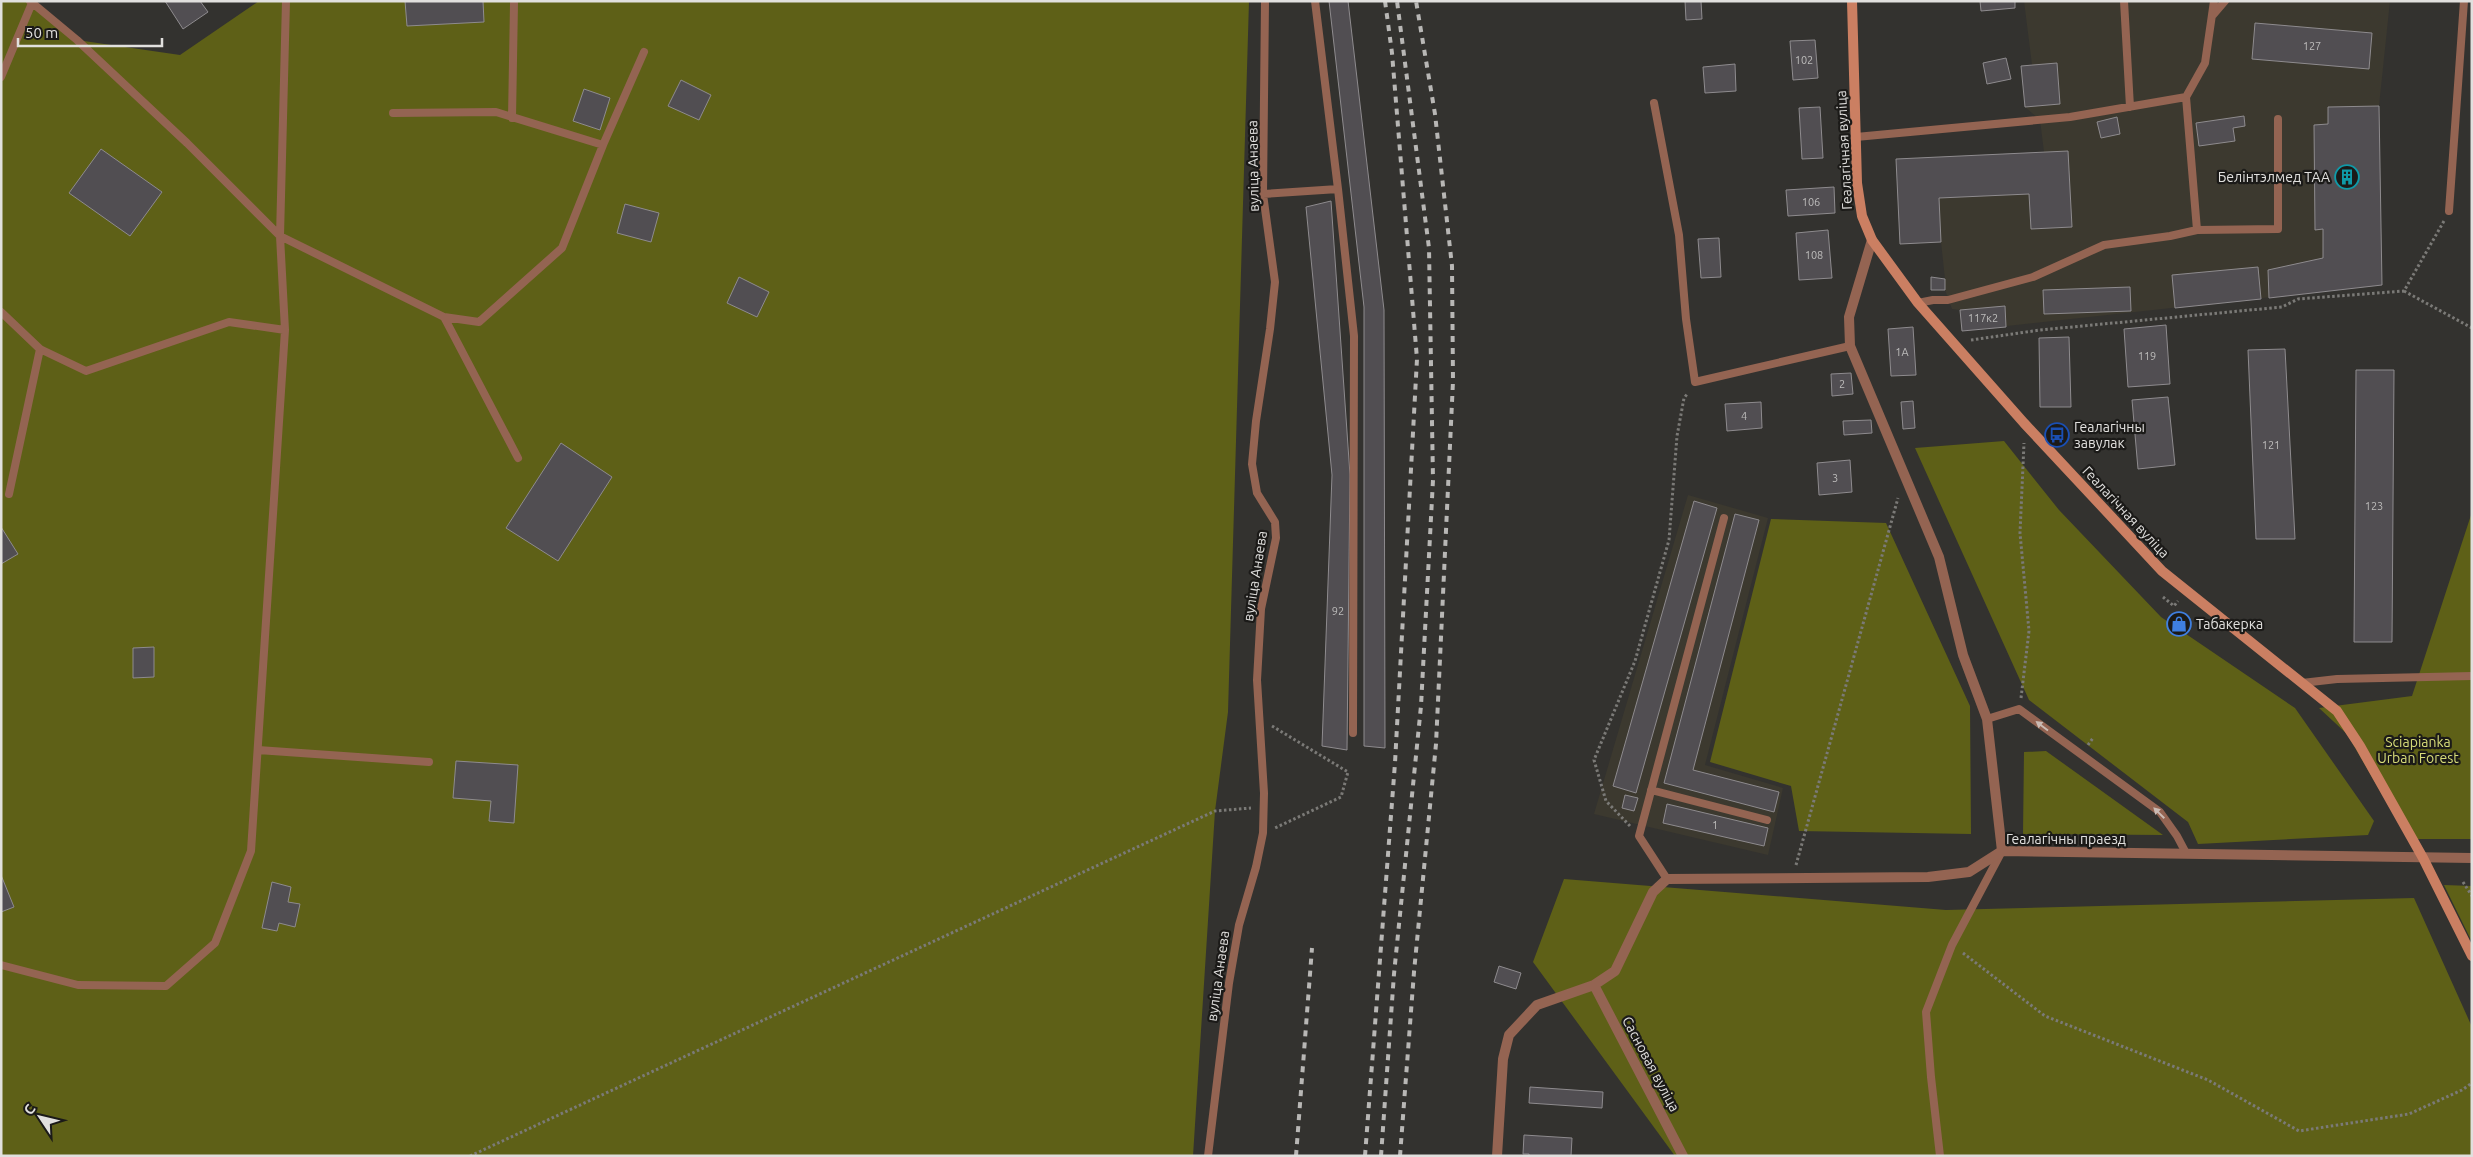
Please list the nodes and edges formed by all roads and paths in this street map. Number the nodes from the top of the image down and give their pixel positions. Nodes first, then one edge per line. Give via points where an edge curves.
1 (286, 1) edge
2 (1265, 1) edge
3 (1316, 1) edge
4 (1852, 1) edge
5 (2124, 1) edge
6 (2214, 1) edge
7 (2225, 1) edge
8 (31, 2) edge
9 (2467, 3) edge
10 (514, 4) dead end
11 (2213, 16) junction
12 (644, 52) dead end
13 (1, 77) edge
14 (2186, 97) junction
15 (1654, 103) dead end
16 (2130, 107) junction
17 (393, 113) dead end
18 (512, 118) junction
19 (2278, 119) dead end
20 (1856, 137) junction
21 (603, 145) junction
22 (1338, 189) junction
23 (1264, 194) junction
24 (2449, 211) joint
25 (2197, 230) junction
26 (280, 236) junction
27 (1872, 240) junction
28 (2404, 292) junction
29 (1918, 303) junction
30 (1, 312) edge
31 (444, 317) junction
32 (2472, 328) edge
33 (285, 330) junction
34 (1968, 341) dead end
35 (1850, 346) junction
36 (40, 349) junction
37 (1695, 382) junction
38 (2024, 423) junction
39 (518, 458) dead end
40 (1905, 474) junction
41 (9, 494) dead end
42 (1724, 518) dead end
43 (2163, 597) dead end
44 (2174, 606) dead end
45 (2472, 676) edge
46 (2302, 683) junction
47 (2019, 709) junction
48 (1260, 719) junction
49 (1987, 719) junction
50 (1353, 733) dead end
51 (258, 750) junction
52 (429, 762) dead end
53 (1651, 790) junction
54 (1264, 806) junction
55 (1767, 820) dead end
56 (1263, 833) junction
57 (1638, 836) junction
58 (2002, 851) junction
59 (2186, 853) junction
60 (2423, 858) junction
61 (2472, 858) edge
62 (1793, 878) junction
63 (1667, 879) junction
64 (2463, 882) dead end
65 (2472, 896) edge
66 (1952, 945) junction
67 (2472, 956) edge
68 (1, 965) edge
69 (1594, 985) junction
70 (2472, 1083) edge
71 (470, 1156) edge
72 (1208, 1156) edge
73 (1497, 1156) edge
74 (1683, 1156) edge
75 (1940, 1156) edge

1 - 26 lane
2 - 23 lane, вуліца Анаева
3 - 22 lane
4 - 20 street, Геалагічная вуліца
5 - 16 lane
6 - 11 lane
7 - 11 lane
8 - 13 lane
8 - 26 lane via 77,40
9 - 24 lane
10 - 18 lane
11 - 14 lane via 2205,63
12 - 21 lane
14 - 16 lane
14 - 25 lane
15 - 37 lane via 1679,235
16 - 20 lane via 2070,117
17 - 18 lane via 496,112
18 - 21 lane
19 - 25 lane via 2278,229
20 - 27 street, Геалагічная вуліца via 1862,216
21 - 31 lane via 562,248 479,322
22 - 23 lane
22 - 50 lane via 1354,336
23 - 48 lane, вуліца Анаева via 1275,282 1252,464 1257,492 1276,522 1276,538 1262,609 1257,680
24 - 28 path
25 - 29 lane via 2104,245 2033,277 1948,300
26 - 31 lane
26 - 33 lane
27 - 29 street, Геалагічная вуліца
27 - 35 street via 1849,317
28 - 32 path
28 - 34 path via 2298,299 2282,306 2040,330
29 - 38 street, Геалагічная вуліца
30 - 36 lane
31 - 39 lane
33 - 36 lane via 229,322 86,371
33 - 51 lane
35 - 37 lane
35 - 40 street
36 - 41 lane
37 - 57 path via 1684,398 1677,436 1669,540 1635,661 1594,760 1606,801
38 - 46 street, Геалагічная вуліца via 2162,571
38 - 47 path via 2020,532 2029,631
40 - 49 street via 1938,557 1963,655
40 - 62 path
42 - 53 lane
43 - 44 path
45 - 46 lane
46 - 60 street, Геалагічная вуліца via 2337,711
47 - 49 lane
59 -> 47 lane via 2160,812
48 - 54 lane, вуліца Анаева
48 - 56 path via 1348,772 1340,797
49 - 58 street
51 - 52 lane
51 - 68 lane via 251,851 215,943 166,986 78,985
53 - 55 lane
53 - 57 lane
54 - 56 lane, вуліца Анаева
54 - 71 path via 1215,811
56 - 72 lane, вуліца Анаева via 1238,925
57 - 63 lane
58 - 59 street, Геалагічны праезд
58 - 62 street, Геалагічны праезд via 1968,872 1928,877
58 - 66 lane
59 - 60 street, Геалагічны праезд
60 - 61 street, Геалагічны праезд
60 - 67 street, Геалагічная вуліца
62 - 63 street, Геалагічны праезд
63 - 69 street via 1653,892 1615,971
64 - 65 path
66 - 70 path via 2045,1016 2208,1080 2299,1131 2409,1114
66 - 75 lane via 1926,1012
69 - 73 street via 1537,1005 1510,1034 1504,1059
69 - 74 street, Сасновая вуліца

